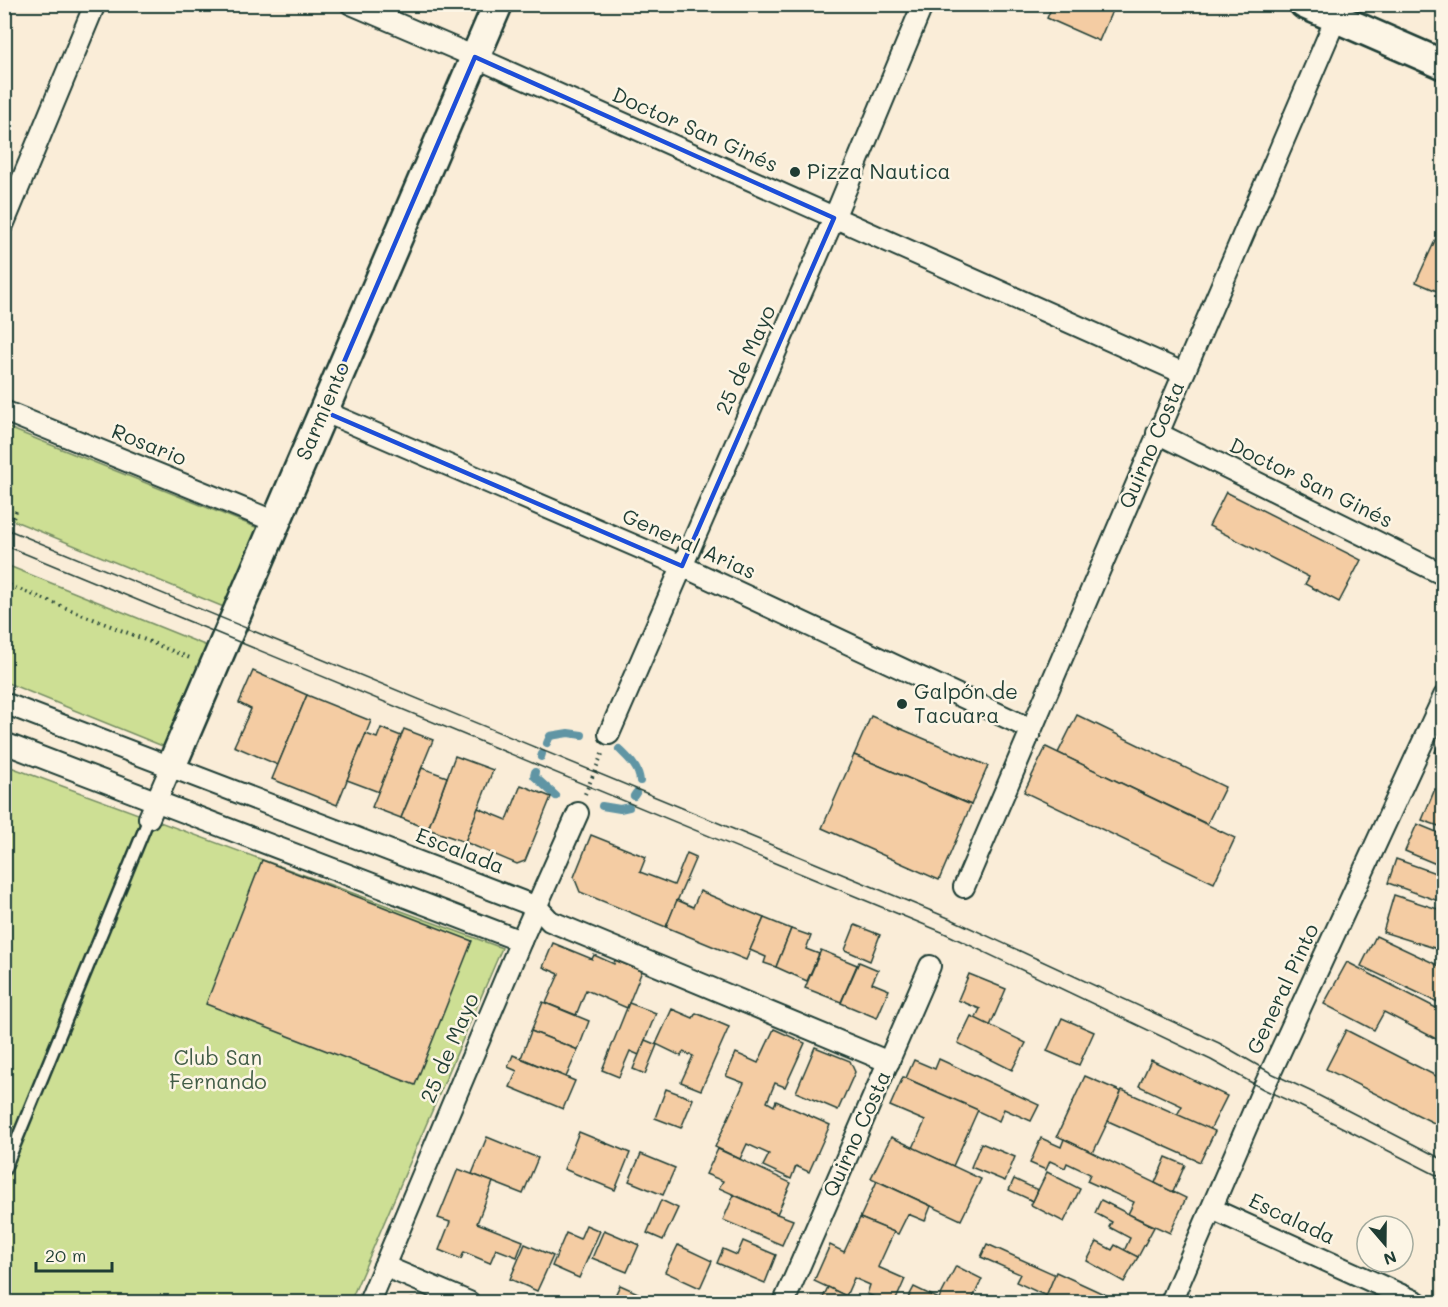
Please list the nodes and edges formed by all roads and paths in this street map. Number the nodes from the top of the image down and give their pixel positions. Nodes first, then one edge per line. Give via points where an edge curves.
1 (95, 4) edge
2 (351, 4) edge
3 (498, 4) edge
4 (923, 4) edge
5 (1304, 4) edge
6 (1339, 11) edge
7 (475, 57) junction
8 (1443, 64) edge
9 (834, 218) junction
10 (4, 223) edge
11 (1183, 373) junction
12 (4, 411) edge
13 (323, 411) junction
14 (1157, 433) junction
15 (16, 511) dead end
16 (276, 522) junction
17 (4, 540) edge
18 (682, 566) junction
19 (1443, 575) edge
20 (4, 583) edge
21 (213, 667) junction
22 (1443, 696) edge
23 (4, 703) edge
24 (1030, 729) junction
25 (609, 734) joint
26 (4, 743) edge
27 (171, 766) junction
28 (153, 810) junction
29 (578, 813) joint
30 (964, 887) dead end
31 (537, 906) junction
32 (521, 941) junction
33 (930, 966) dead end
34 (889, 1062) junction
35 (4, 1171) edge
36 (1212, 1209) junction
37 (384, 1266) junction
38 (369, 1302) edge
39 (469, 1302) edge
40 (784, 1302) edge
41 (1171, 1302) edge
42 (1417, 1302) edge

1 - 10 street
2 - 7 street, Doctor San Ginés
3 - 7 street, Sarmiento
4 - 9 street, 25 de Mayo
5 - 6 street
6 - 8 street
6 - 11 street, Quirno Costa
7 - 9 street, Doctor San Ginés
7 - 13 street, Sarmiento
9 - 11 street, Doctor San Ginés
9 - 18 street, 25 de Mayo
11 - 14 street, Quirno Costa
12 - 16 street, Rosario
13 - 16 street, Sarmiento
13 - 18 street, General Arias
14 - 19 street, Doctor San Ginés
14 - 24 street, Quirno Costa
15 - 17 path, bridge
16 - 21 street, Sarmiento
18 - 24 street, General Arias
18 - 25 street, 25 de Mayo
20 - 21 path
21 - 27 street, Sarmiento
22 - 36 street, General Pinto
23 - 27 street, Escalada
24 - 30 street, Quirno Costa
25 - 29 path
26 - 28 street
27 - 28 street, Sarmiento
27 - 31 street, Escalada
28 - 32 street
28 - 35 lane
29 - 31 street, 25 de Mayo
31 - 32 street, 25 de Mayo
31 - 34 street, Escalada via 550,921
32 - 37 street, 25 de Mayo
33 - 34 street, Quirno Costa
34 - 40 street, Quirno Costa
36 - 41 street, General Pinto
36 - 42 street, Escalada
37 - 38 street, 25 de Mayo
37 - 39 street

